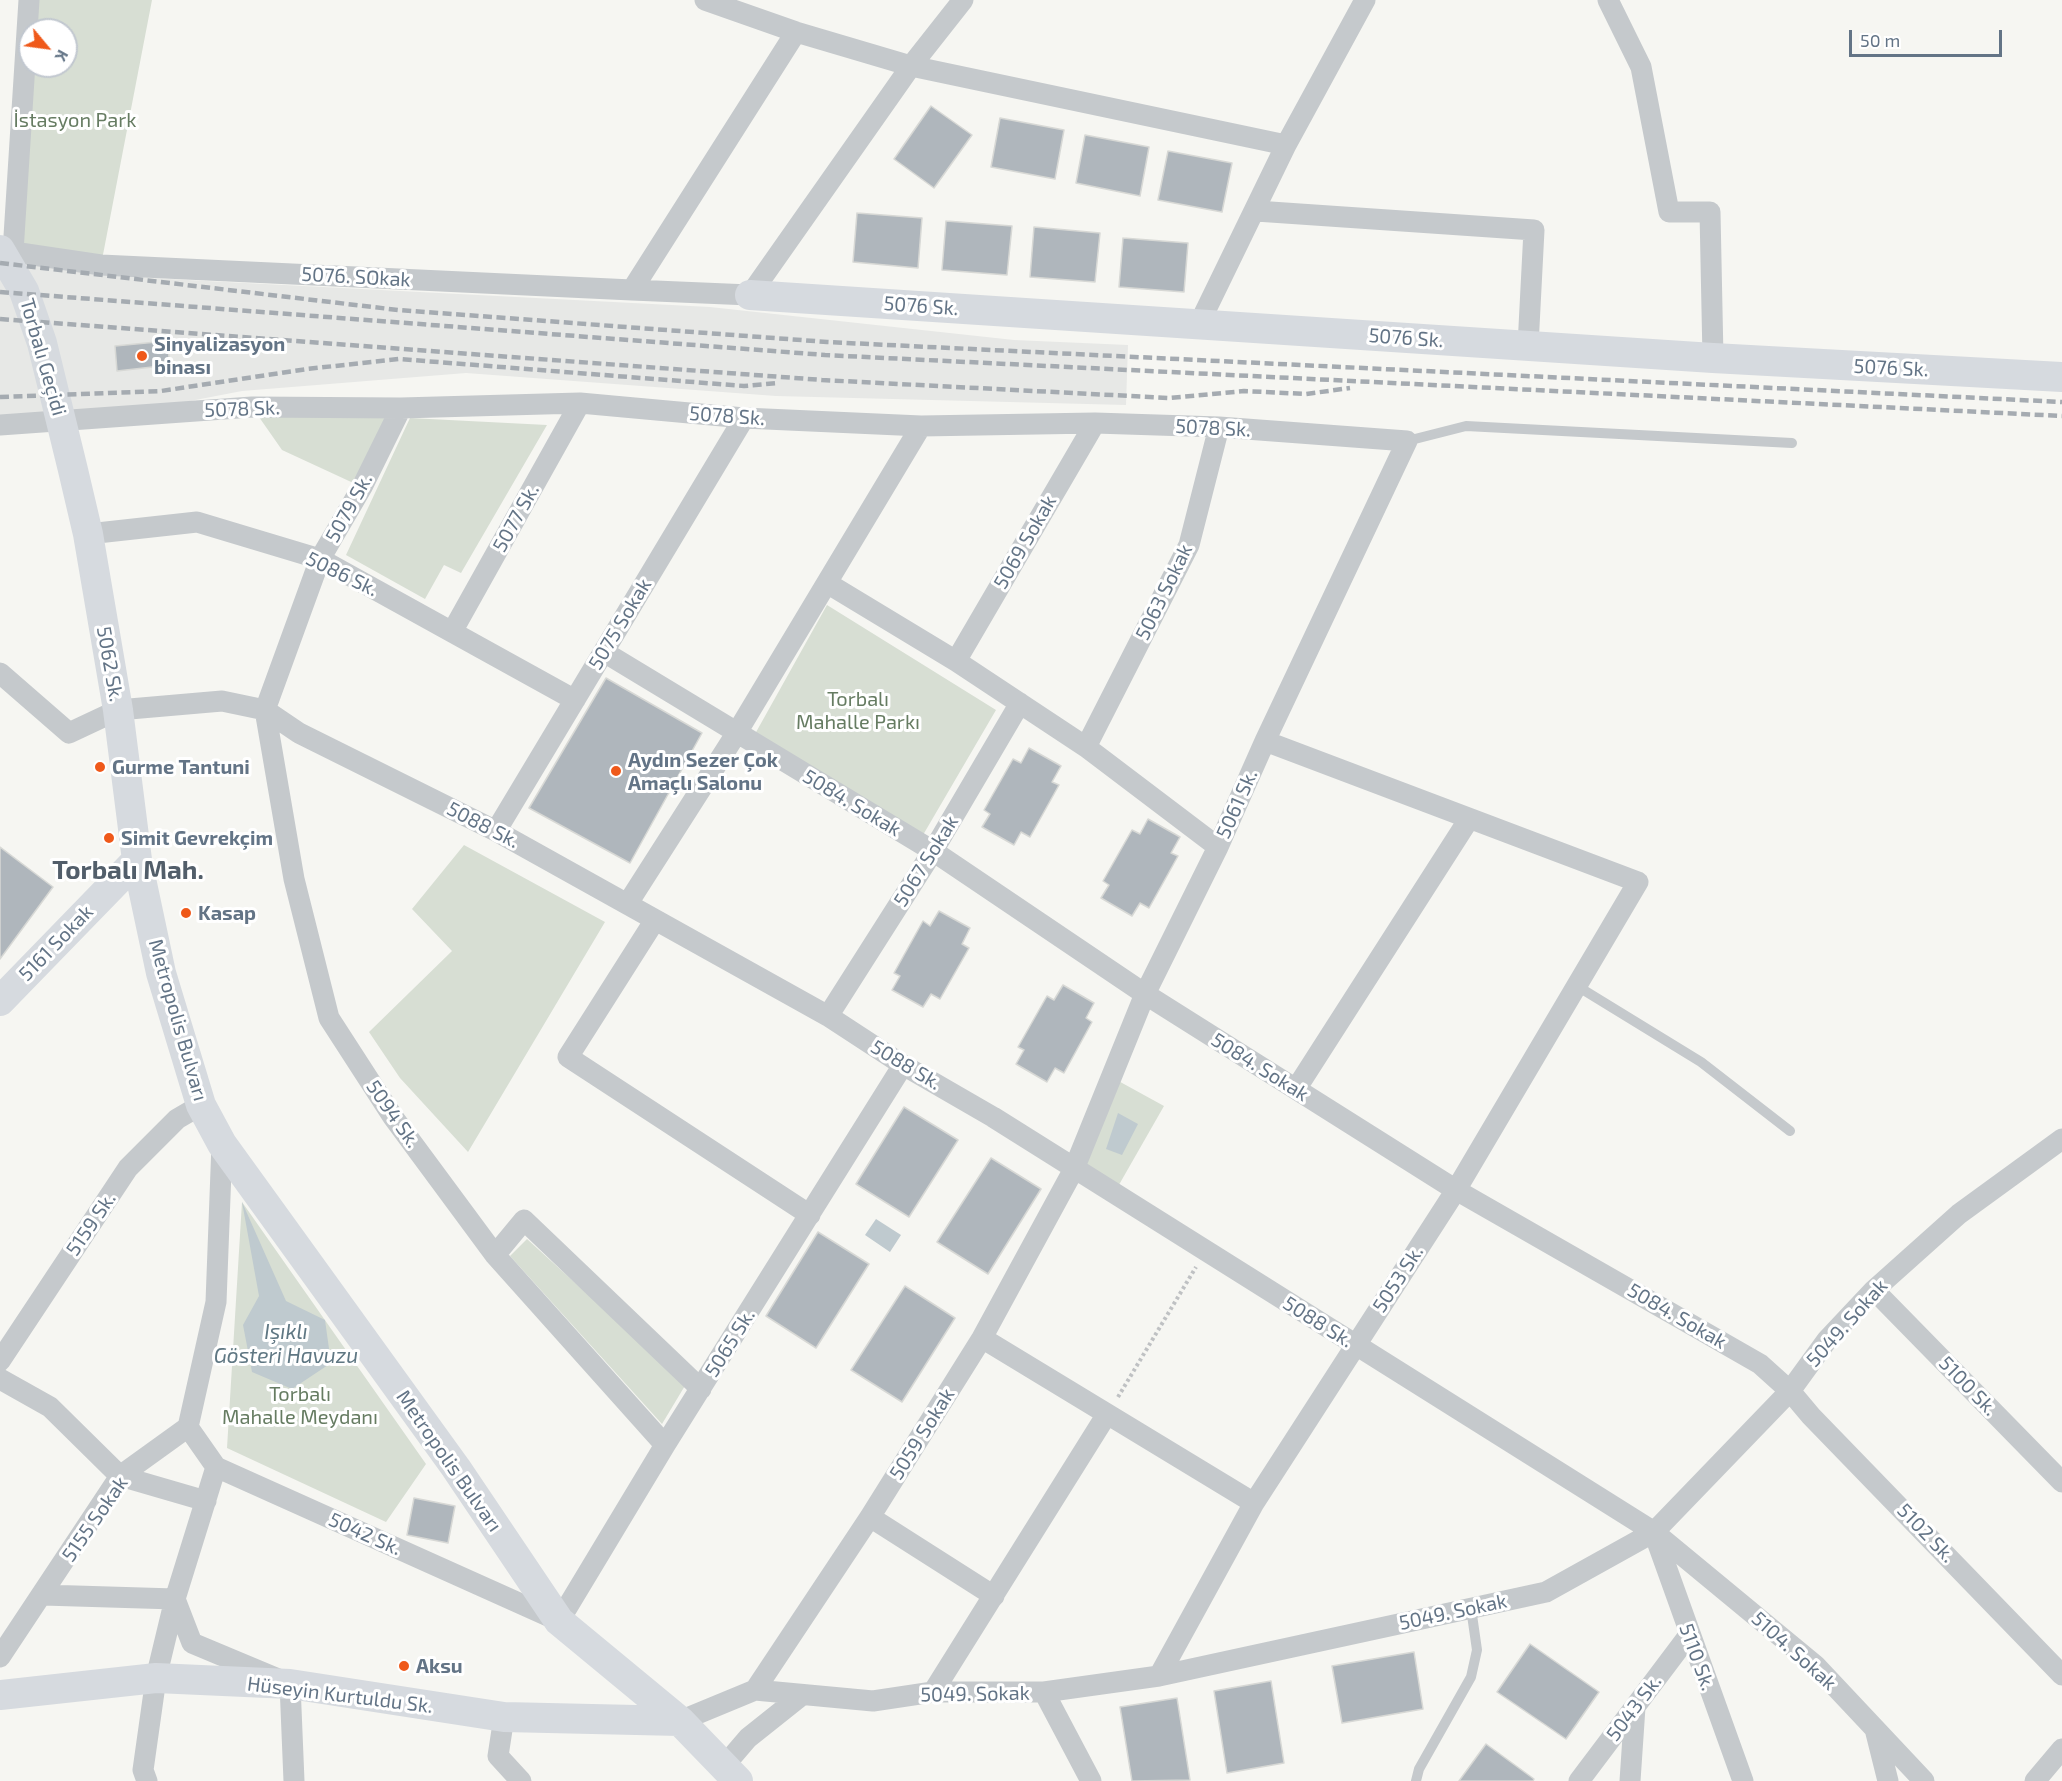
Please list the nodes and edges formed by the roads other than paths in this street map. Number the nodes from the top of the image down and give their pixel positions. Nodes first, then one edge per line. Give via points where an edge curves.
1 (29, 0) edge
2 (705, 0) edge
3 (963, 0) edge
4 (1365, 0) edge
5 (1608, 0) edge
6 (796, 32) junction
7 (911, 66) junction
8 (1286, 145) junction
9 (1256, 211) junction
10 (6, 244) edge
11 (632, 290) junction
12 (750, 295) junction
13 (1199, 324) junction
14 (1528, 346) junction
15 (1713, 358) junction
16 (2062, 377) edge
17 (580, 403) junction
18 (400, 408) junction
19 (744, 418) junction
20 (1095, 423) junction
21 (0, 425) edge
22 (921, 426) junction
23 (1219, 427) junction
24 (1407, 441) junction
25 (1792, 443) dead end
26 (73, 470) joint
27 (88, 534) junction
28 (320, 559) junction
29 (827, 583) junction
30 (452, 632) junction
31 (604, 652) junction
32 (956, 661) junction
33 (0, 673) edge
34 (575, 700) junction
35 (1020, 703) junction
36 (117, 710) junction
37 (265, 710) junction
38 (736, 734) junction
39 (1265, 741) junction
40 (1086, 747) junction
41 (1468, 819) junction
42 (496, 831) junction
43 (1218, 847) junction
44 (933, 850) junction
45 (137, 860) junction
46 (628, 903) junction
47 (655, 920) junction
48 (1577, 986) junction
49 (1145, 994) junction
50 (0, 1001) edge
51 (828, 1016) junction
52 (903, 1065) junction
53 (1296, 1089) junction
54 (201, 1105) junction
55 (1790, 1131) dead end
56 (2062, 1139) edge
57 (222, 1144) junction
58 (1074, 1169) junction
59 (1456, 1190) junction
60 (810, 1215) junction
61 (495, 1255) junction
62 (1874, 1290) junction
63 (982, 1338) junction
64 (1354, 1345) junction
65 (0, 1361) edge
66 (0, 1379) edge
67 (701, 1389) junction
68 (1790, 1390) junction
69 (1107, 1414) junction
70 (188, 1427) junction
71 (665, 1445) junction
72 (216, 1467) junction
73 (120, 1476) junction
74 (2062, 1482) edge
75 (206, 1501) junction
76 (1254, 1503) junction
77 (870, 1517) junction
78 (1654, 1532) junction
79 (43, 1595) junction
80 (994, 1596) junction
81 (175, 1599) junction
82 (1471, 1608) junction
83 (559, 1621) junction
84 (1689, 1635) junction
85 (0, 1657) edge
86 (2062, 1675) edge
87 (1159, 1676) junction
88 (156, 1678) junction
89 (290, 1684) junction
90 (755, 1690) junction
91 (933, 1692) junction
92 (1044, 1692) junction
93 (0, 1695) edge
94 (802, 1695) junction
95 (1635, 1706) junction
96 (504, 1717) junction
97 (680, 1721) junction
98 (1875, 1729) junction
99 (2062, 1749) edge
100 (731, 1774) edge
101 (147, 1781) edge
102 (294, 1781) edge
103 (521, 1781) edge
104 (1091, 1781) edge
105 (1416, 1781) edge
106 (1580, 1781) edge
107 (1630, 1781) edge
108 (1743, 1781) edge
109 (1888, 1781) edge
110 (1924, 1781) edge
111 (2035, 1781) edge

1 - 10 street
2 - 6 street
3 - 7 street
4 - 8 street
5 - 15 street via 1641,67 1669,212 1710,212
6 - 7 street
6 - 11 street
7 - 8 street
7 - 12 street
8 - 9 street
9 - 13 street
9 - 14 street via 1534,230
10 - 11 street, 5076. SOkak via 101,265
10 - 26 street, Torbalı Geçidi via 42,343
11 - 12 street, 5076. SOkak
12 - 13 street, 5076 Sk.
13 - 14 street, 5076 Sk.
14 - 15 street, 5076 Sk.
15 - 16 street, 5076 Sk.
17 - 18 street, 5078 Sk.
17 - 19 street, 5078 Sk.
17 - 30 street, 5077 Sk.
18 - 21 street, 5078 Sk. via 252,407
18 - 28 street, 5079 Sk. via 362,487
19 - 22 street, 5078 Sk.
19 - 31 street, 5075 Sokak
20 - 22 street, 5078 Sk.
20 - 23 street, 5078 Sk.
20 - 32 street, 5069 Sokak
22 - 29 street
23 - 24 street, 5078 Sk.
23 - 40 street, 5063 Sokak via 1189,545
24 - 25 lane via 1466,426
24 - 39 street, 5061 Sk.
26 - 27 street, 5062 Sk.
27 - 28 street, 5086 Sk. via 197,522
27 - 36 street, 5062 Sk.
28 - 30 street, 5086 Sk.
28 - 37 street, 5079 Sk.
29 - 32 street
29 - 38 street
30 - 34 street, 5086 Sk.
31 - 34 street, 5075 Sokak
31 - 38 street, 5084. Sokak
32 - 35 street
33 - 36 street via 69,733
34 - 42 street, 5075 Sokak
35 - 40 street
35 - 44 street, 5067 Sokak
36 - 37 street, 5088 Sk. via 222,701
36 - 45 street, 5062 Sk.
37 - 42 street, 5088 Sk. via 299,733
37 - 61 street, 5094 Sk. via 294,879 329,1018 393,1117
38 - 44 street, 5084. Sokak
38 - 46 street
39 - 41 street
39 - 43 street, 5061 Sk.
40 - 43 street
41 - 48 street, 5053 Sk. via 1638,882
41 - 53 street
42 - 46 street, 5088 Sk.
43 - 49 street, 5061 Sk.
44 - 49 street, 5084. Sokak
44 - 51 street, 5067 Sokak
45 - 50 street, 5161 Sokak
45 - 54 street, Metropolis Bulvarı via 161,973
46 - 47 street, 5088 Sk.
47 - 51 street, 5088 Sk.
47 - 60 street via 568,1057
48 - 55 lane via 1701,1062
48 - 59 street, 5053 Sk.
49 - 53 street, 5084. Sokak
49 - 58 street, 5061 Sk.
51 - 52 street, 5088 Sk.
52 - 58 street, 5088 Sk.
52 - 60 street, 5065 Sk.
53 - 59 street, 5084. Sokak
54 - 57 street, Metropolis Bulvarı
54 - 65 street, 5159 Sk. via 177,1119 129,1168
56 - 62 street, 5049. Sokak via 1959,1214
57 - 70 street via 216,1302
57 - 83 street, Metropolis Bulvarı via 456,1468
58 - 63 street, 5059 Sokak
58 - 64 street, 5088 Sk.
59 - 64 street, 5053 Sk.
59 - 68 street, 5084. Sokak via 1760,1364
60 - 67 street, 5065 Sk.
61 - 67 street via 524,1220
61 - 71 street, 5094 Sk.
62 - 68 street, 5049. Sokak via 1827,1340
62 - 74 street, 5100 Sk.
63 - 69 street
63 - 77 street, 5059 Sokak
64 - 76 street, 5053 Sk.
64 - 78 street, 5088 Sk.
66 - 73 street via 50,1407
67 - 71 street, 5065 Sk.
68 - 78 street, 5049. Sokak
68 - 86 street, 5102 Sk.
69 - 76 street
69 - 80 street
70 - 72 street
70 - 73 street, 5155 Sokak
71 - 83 street, 5065 Sk.
72 - 75 street
72 - 83 street, 5042 Sk.
73 - 75 street
73 - 79 street, 5155 Sokak
75 - 81 street
76 - 87 street, 5053 Sk.
77 - 80 street
77 - 90 street, 5059 Sokak
78 - 82 street, 5049. Sokak via 1546,1592
78 - 84 street, 5110 Sk.
78 - 98 street, 5104. Sokak via 1815,1665
79 - 81 street
79 - 85 street, 5155 Sokak
80 - 91 street
81 - 88 street
81 - 89 street via 192,1643
82 - 87 street, 5049. Sokak
82 - 105 lane via 1477,1650 1471,1677
83 - 97 street, Metropolis Bulvarı
84 - 95 street, 5043 Sk.
84 - 108 street, 5110 Sk.
87 - 92 street, 5049. Sokak
88 - 89 street, Hüseyin Kurtuldu Sk.
88 - 93 street, Hüseyin Kurtuldu Sk.
88 - 101 street via 143,1770
89 - 96 street, Hüseyin Kurtuldu Sk.
89 - 102 street
90 - 94 street, 5049. Sokak
90 - 97 street, 5049. Sokak
91 - 92 street, 5049. Sokak
91 - 94 street, 5049. Sokak via 873,1701
92 - 104 street
94 - 100 street via 748,1738
95 - 106 street, 5043 Sk.
95 - 107 street
96 - 97 street, Hüseyin Kurtuldu Sk.
96 - 103 street via 498,1756
97 - 100 street, Metropolis Bulvarı
98 - 109 street
98 - 110 street, 5104. Sokak
99 - 111 street

